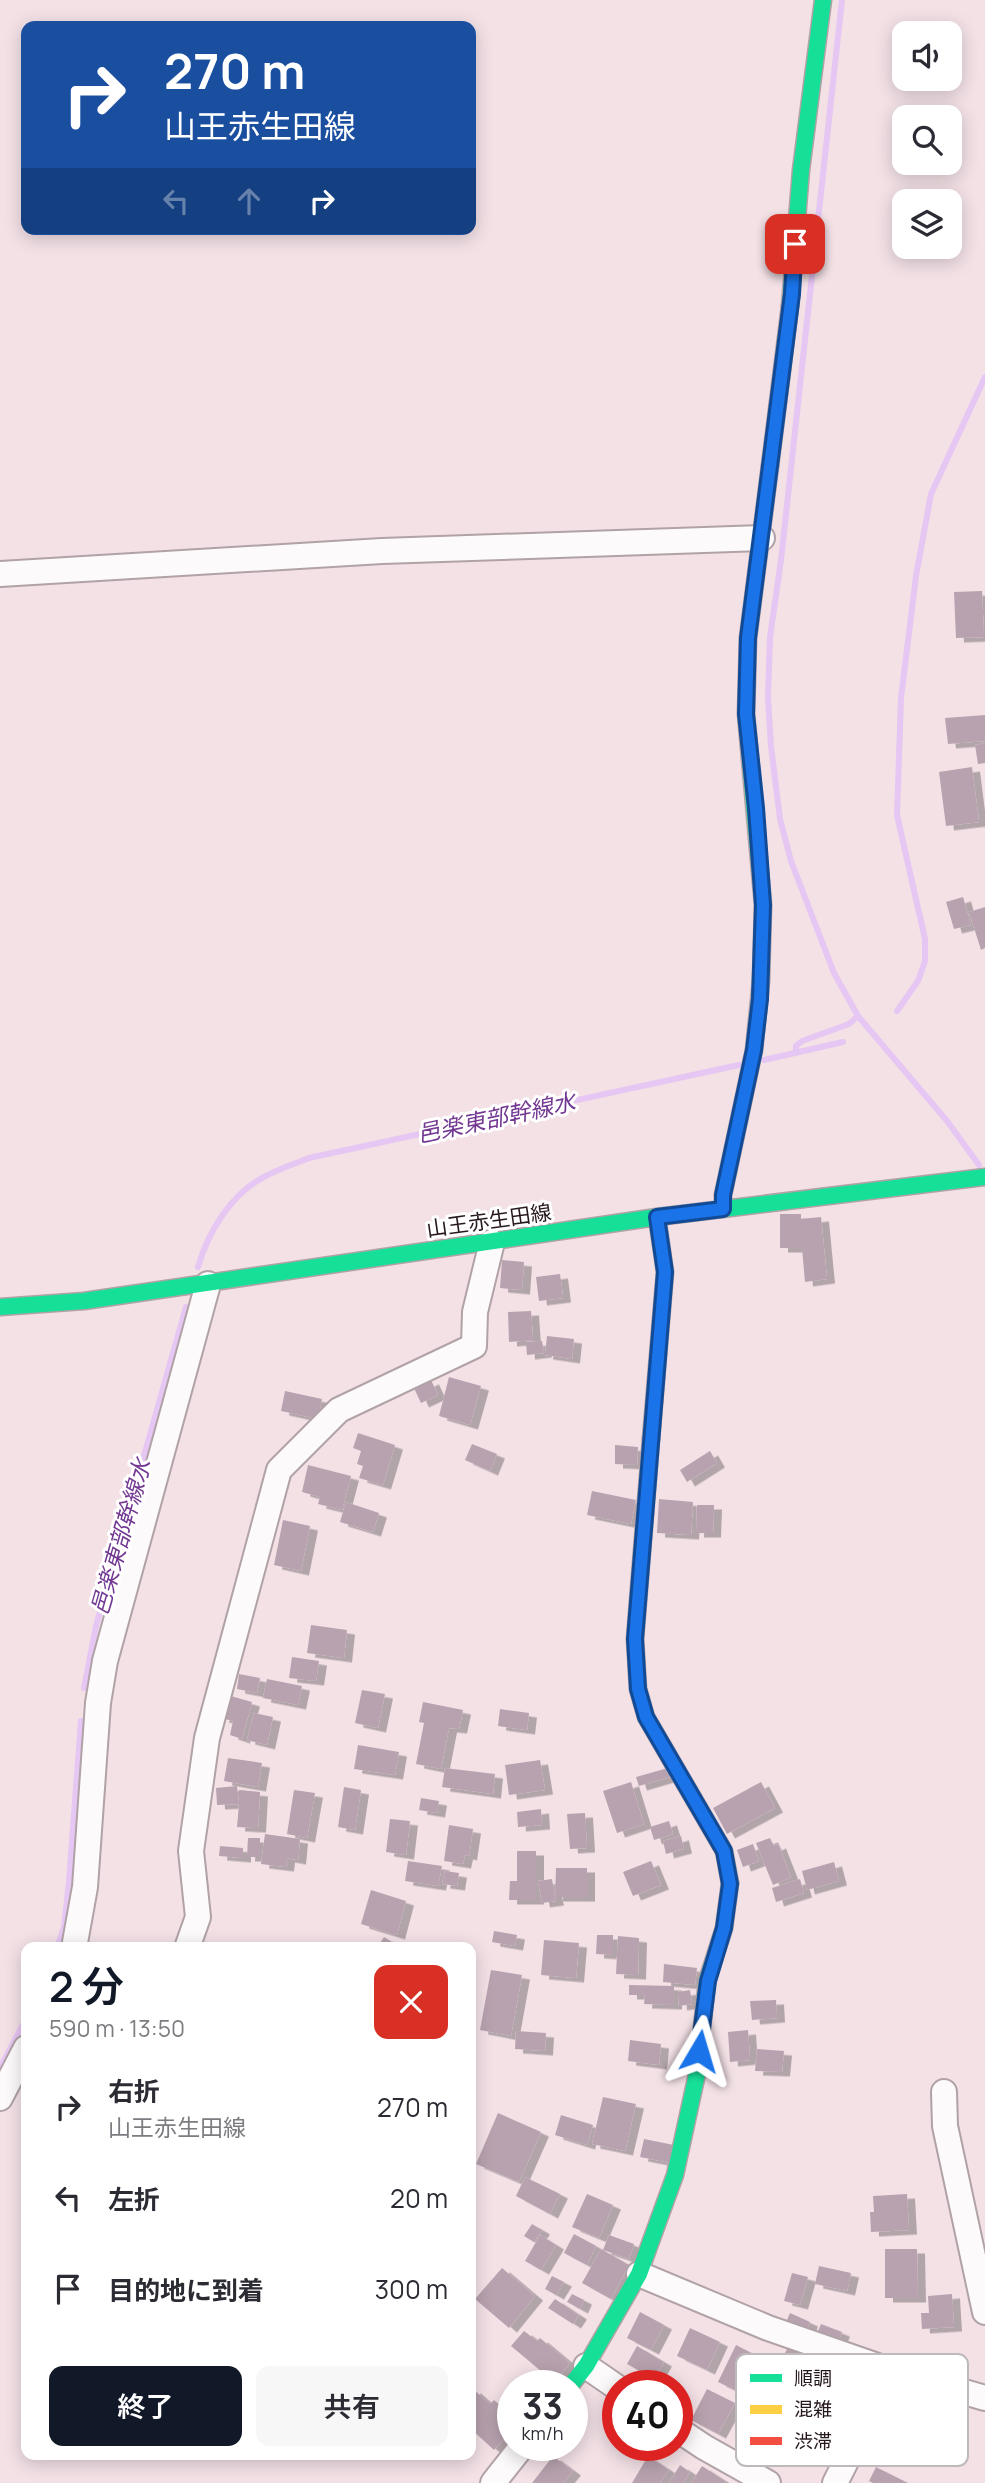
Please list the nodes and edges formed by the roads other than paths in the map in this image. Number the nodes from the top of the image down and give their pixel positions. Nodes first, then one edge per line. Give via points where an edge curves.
1 (823, 0) edge
2 (762, 538) junction
3 (0, 574) edge
4 (985, 1177) edge
5 (723, 1209) junction
6 (657, 1217) junction
7 (492, 1242) junction
8 (208, 1284) junction
9 (0, 1307) edge
10 (75, 1942) edge
11 (189, 1942) edge
12 (21, 2058) edge
13 (944, 2092) dead end
14 (0, 2098) edge
15 (639, 2274) junction
16 (985, 2312) edge
17 (843, 2354) edge
18 (582, 2370) edge
19 (968, 2393) edge
20 (985, 2398) edge
21 (693, 2440) edge
22 (510, 2461) edge
23 (736, 2465) edge
24 (738, 2466) edge
25 (844, 2466) edge
26 (493, 2483) edge
27 (768, 2483) edge
28 (835, 2483) edge

1 - 2 street
2 - 3 street via 382,551
2 - 5 street via 748,638 746,714 763,905 761,981 753,1052
4 - 5 street, 山王赤生田線
5 - 6 street, 山王赤生田線
6 - 7 street, 山王赤生田線
6 - 15 street via 665,1272 635,1639 638,1689 646,1717 724,1851 730,1884 724,1928 708,1981 697,2074 675,2175
7 - 8 street, 山王赤生田線
7 - 11 street via 475,1312 474,1346 339,1410 279,1470 207,1738 191,1852 198,1917
8 - 9 street, 山王赤生田線
8 - 10 street via 105,1661 85,1887
12 - 14 street
13 - 16 street via 945,2126
15 - 17 street
15 - 18 street
19 - 20 street
21 - 23 street
22 - 26 street
24 - 27 street
25 - 28 street

